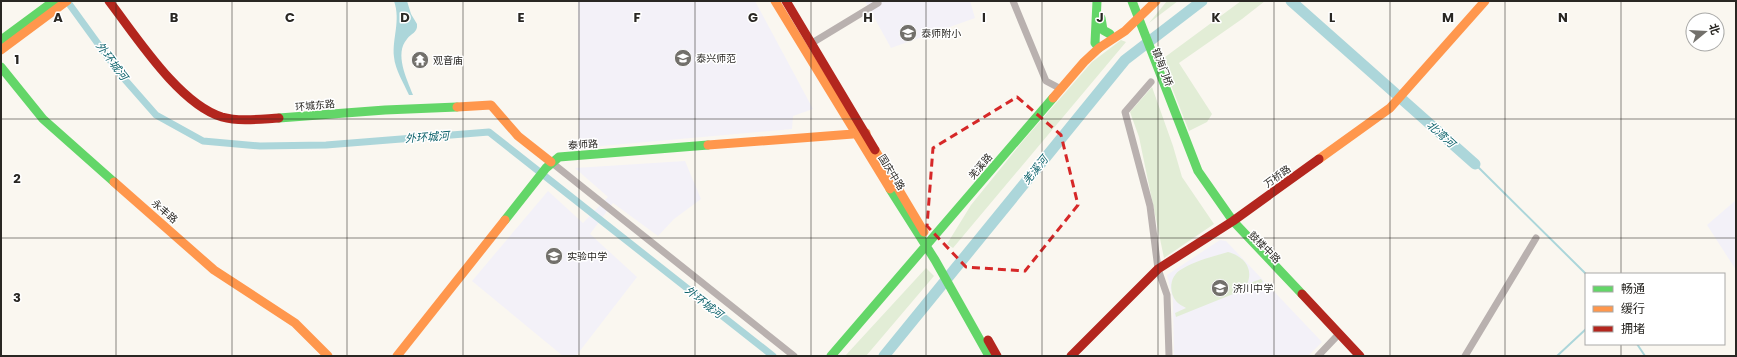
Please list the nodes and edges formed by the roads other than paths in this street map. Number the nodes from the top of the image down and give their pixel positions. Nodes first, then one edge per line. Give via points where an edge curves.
1 (67, 1) edge
2 (109, 1) edge
3 (775, 1) edge
4 (786, 1) edge
5 (1013, 1) edge
6 (1097, 1) edge
7 (1101, 1) edge
8 (1126, 1) edge
9 (1132, 1) edge
10 (1149, 1) edge
11 (1156, 1) edge
12 (1485, 1) edge
13 (878, 3) dead end
14 (56, 4) edge
15 (1110, 34) junction
16 (1, 40) edge
17 (812, 43) junction
18 (1097, 46) junction
19 (1, 50) edge
20 (1, 66) edge
21 (1151, 82) dead end
22 (1058, 88) junction
23 (866, 133) junction
24 (855, 134) junction
25 (1182, 139) junction
26 (548, 165) junction
27 (1230, 223) junction
28 (1536, 238) dead end
29 (926, 241) junction
30 (1158, 269) junction
31 (964, 305) junction
32 (1336, 337) junction
33 (328, 356) edge
34 (397, 356) edge
35 (794, 356) edge
36 (831, 356) edge
37 (989, 356) edge
38 (997, 356) edge
39 (1071, 356) edge
40 (1169, 356) edge
41 (1318, 356) edge
42 (1353, 356) edge
43 (1360, 356) edge
44 (1465, 356) edge

1 - 14 street
2 - 26 street, 环城东路 via 163,72 201,108 222,117 242,120 290,118 491,105
3 - 24 street, 国庆中路
4 - 17 street, 国庆中路
5 - 22 street via 1046,81
6 - 18 street
7 - 15 street via 1100,28 1104,33
8 - 25 street, 镇海门桥
9 - 25 street
10 - 15 street, 羌溪路 via 1121,28
11 - 18 street, 羌溪路 via 1125,31
12 - 27 street, 万桥路 via 1390,108
13 - 17 street
14 - 16 street
14 - 19 street
15 - 18 street, 羌溪路
17 - 23 street, 国庆中路
18 - 22 street, 羌溪路
20 - 33 street, 永丰路 via 54,129 214,270 295,323
21 - 30 street via 1125,112 1150,206
22 - 29 street, 羌溪路
23 - 24 street, 泰师路
23 - 29 street, 国庆中路
24 - 26 street, 泰师路 via 559,157
24 - 29 street, 国庆中路
25 - 27 street, 鼓楼中路 via 1192,173
26 - 34 street
26 - 35 street
27 - 30 street, 万桥路
27 - 32 street, 鼓楼中路
27 - 43 street
28 - 44 street
29 - 31 street, 国庆中路
29 - 36 street, 羌溪路
30 - 39 street, 万桥路
30 - 40 street via 1167,295
31 - 37 street
31 - 38 street
32 - 41 street
32 - 42 street, 鼓楼中路

